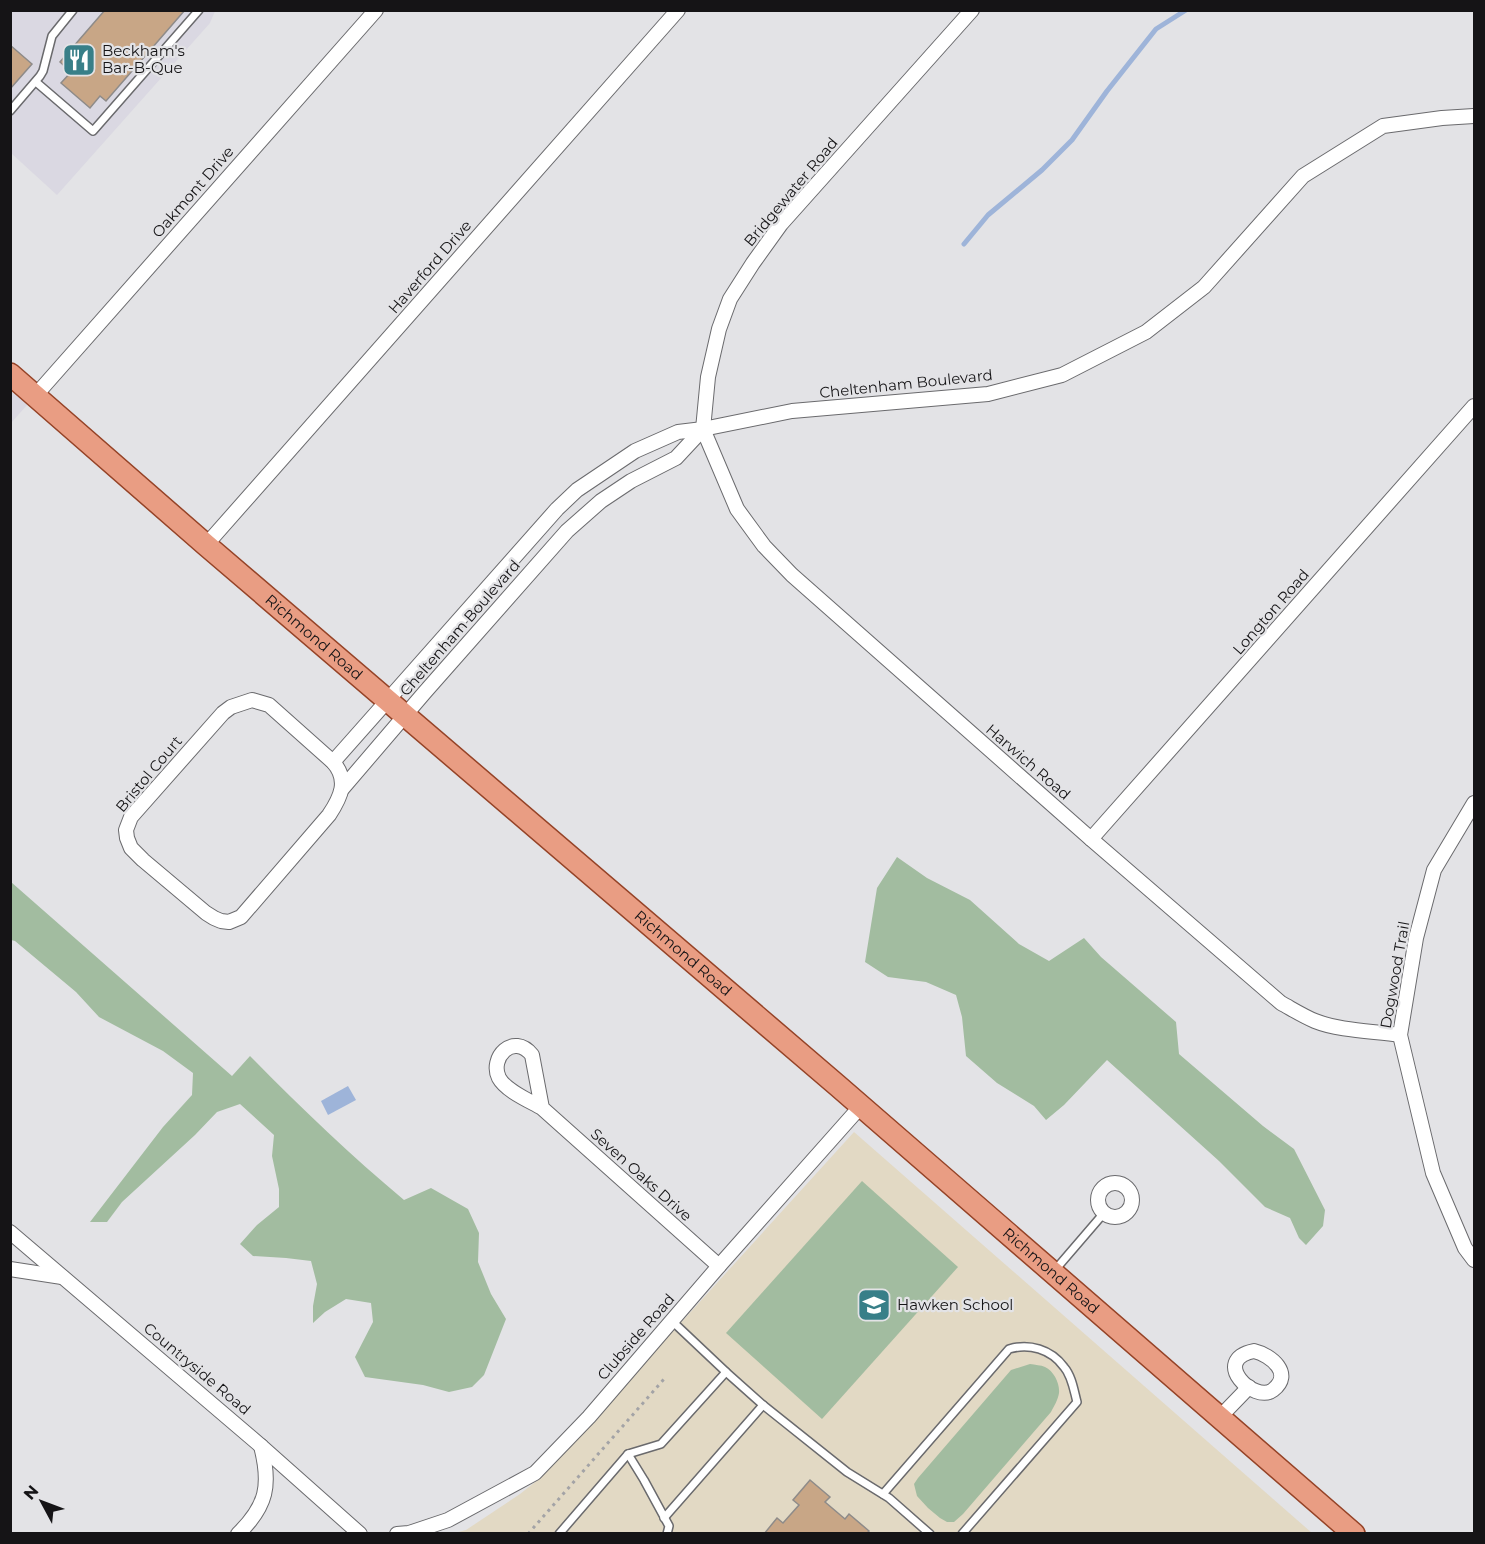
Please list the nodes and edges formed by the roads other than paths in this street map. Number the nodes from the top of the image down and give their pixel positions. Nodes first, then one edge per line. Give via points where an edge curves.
1 (73, 10) edge
2 (199, 10) edge
3 (376, 10) edge
4 (678, 10) edge
5 (972, 10) edge
6 (36, 82) junction
7 (10, 111) edge
8 (1474, 116) edge
9 (10, 374) edge
10 (35, 396) junction
11 (1474, 406) edge
12 (703, 429) junction
13 (206, 545) junction
14 (387, 700) junction
15 (405, 715) junction
16 (333, 762) junction
17 (342, 789) junction
18 (1474, 803) edge
19 (1091, 839) junction
20 (1400, 1035) junction
21 (861, 1106) junction
22 (542, 1108) junction
23 (1104, 1213) dead end
24 (10, 1232) edge
25 (1474, 1260) edge
26 (719, 1266) junction
27 (10, 1269) edge
28 (1053, 1272) junction
29 (64, 1278) junction
30 (672, 1321) junction
31 (726, 1372) junction
32 (1249, 1387) dead end
33 (763, 1405) junction
34 (1220, 1418) junction
35 (261, 1446) junction
36 (628, 1454) junction
37 (883, 1494) junction
38 (664, 1518) junction
39 (238, 1533) edge
40 (360, 1533) edge
41 (406, 1533) edge
42 (559, 1533) edge
43 (667, 1533) edge
44 (930, 1533) edge
45 (962, 1533) edge
46 (1354, 1533) edge

1 - 6 lane via 52,36
2 - 6 lane via 93,131
3 - 10 street, Oakmont Drive
4 - 13 street, Haverford Drive
5 - 12 street, Bridgewater Road via 782,224 753,263 730,299 719,328 708,377
6 - 7 lane
8 - 12 street, Cheltenham Boulevard via 1383,126 1303,176 1204,287 1146,332 1062,375 988,394 792,411
9 - 10 main road, Richmond Road
10 - 13 main road, Richmond Road
11 - 19 street, Longton Road
12 - 14 street via 678,432 635,451 577,490
12 - 15 street, Cheltenham Boulevard via 676,458 601,501 567,531
12 - 19 street, Harwich Road via 737,508 764,546
13 - 14 main road, Richmond Road
14 - 15 main road, Richmond Road
14 - 16 street
15 - 17 street, Cheltenham Boulevard
15 - 21 main road, Richmond Road
16 - 17 street, Bristol Court via 342,775
16 - 17 street, Bristol Court via 269,705 252,700 231,707 131,817 127,838 143,860 206,913 230,922 241,917 329,815
18 - 20 street, Dogwood Trail via 1434,870 1416,938
19 - 20 street, Harwich Road via 1281,1003 1318,1022
20 - 25 street, Dogwood Trail via 1432,1173
21 - 26 street, Clubside Road
21 - 28 main road, Richmond Road
22 - 22 street, Seven Oaks Drive via 532,1055 526,1048 509,1047 497,1062 500,1080
22 - 26 street, Seven Oaks Drive
23 - 28 lane
24 - 29 street, Countryside Road
26 - 30 street, Clubside Road
27 - 29 street
28 - 34 main road, Richmond Road
29 - 35 street, Countryside Road
30 - 31 lane
30 - 41 street, Clubside Road via 535,1473 448,1520
31 - 33 lane
31 - 36 lane via 661,1444
32 - 34 street
33 - 37 lane via 847,1472
33 - 38 lane
34 - 46 main road, Richmond Road
35 - 39 street via 267,1481 264,1496 251,1521
35 - 40 street, Countryside Road
36 - 38 lane
36 - 42 lane
37 - 44 lane
37 - 45 lane via 1009,1349 1021,1345 1046,1352 1065,1368 1077,1402
38 - 43 lane via 669,1527

